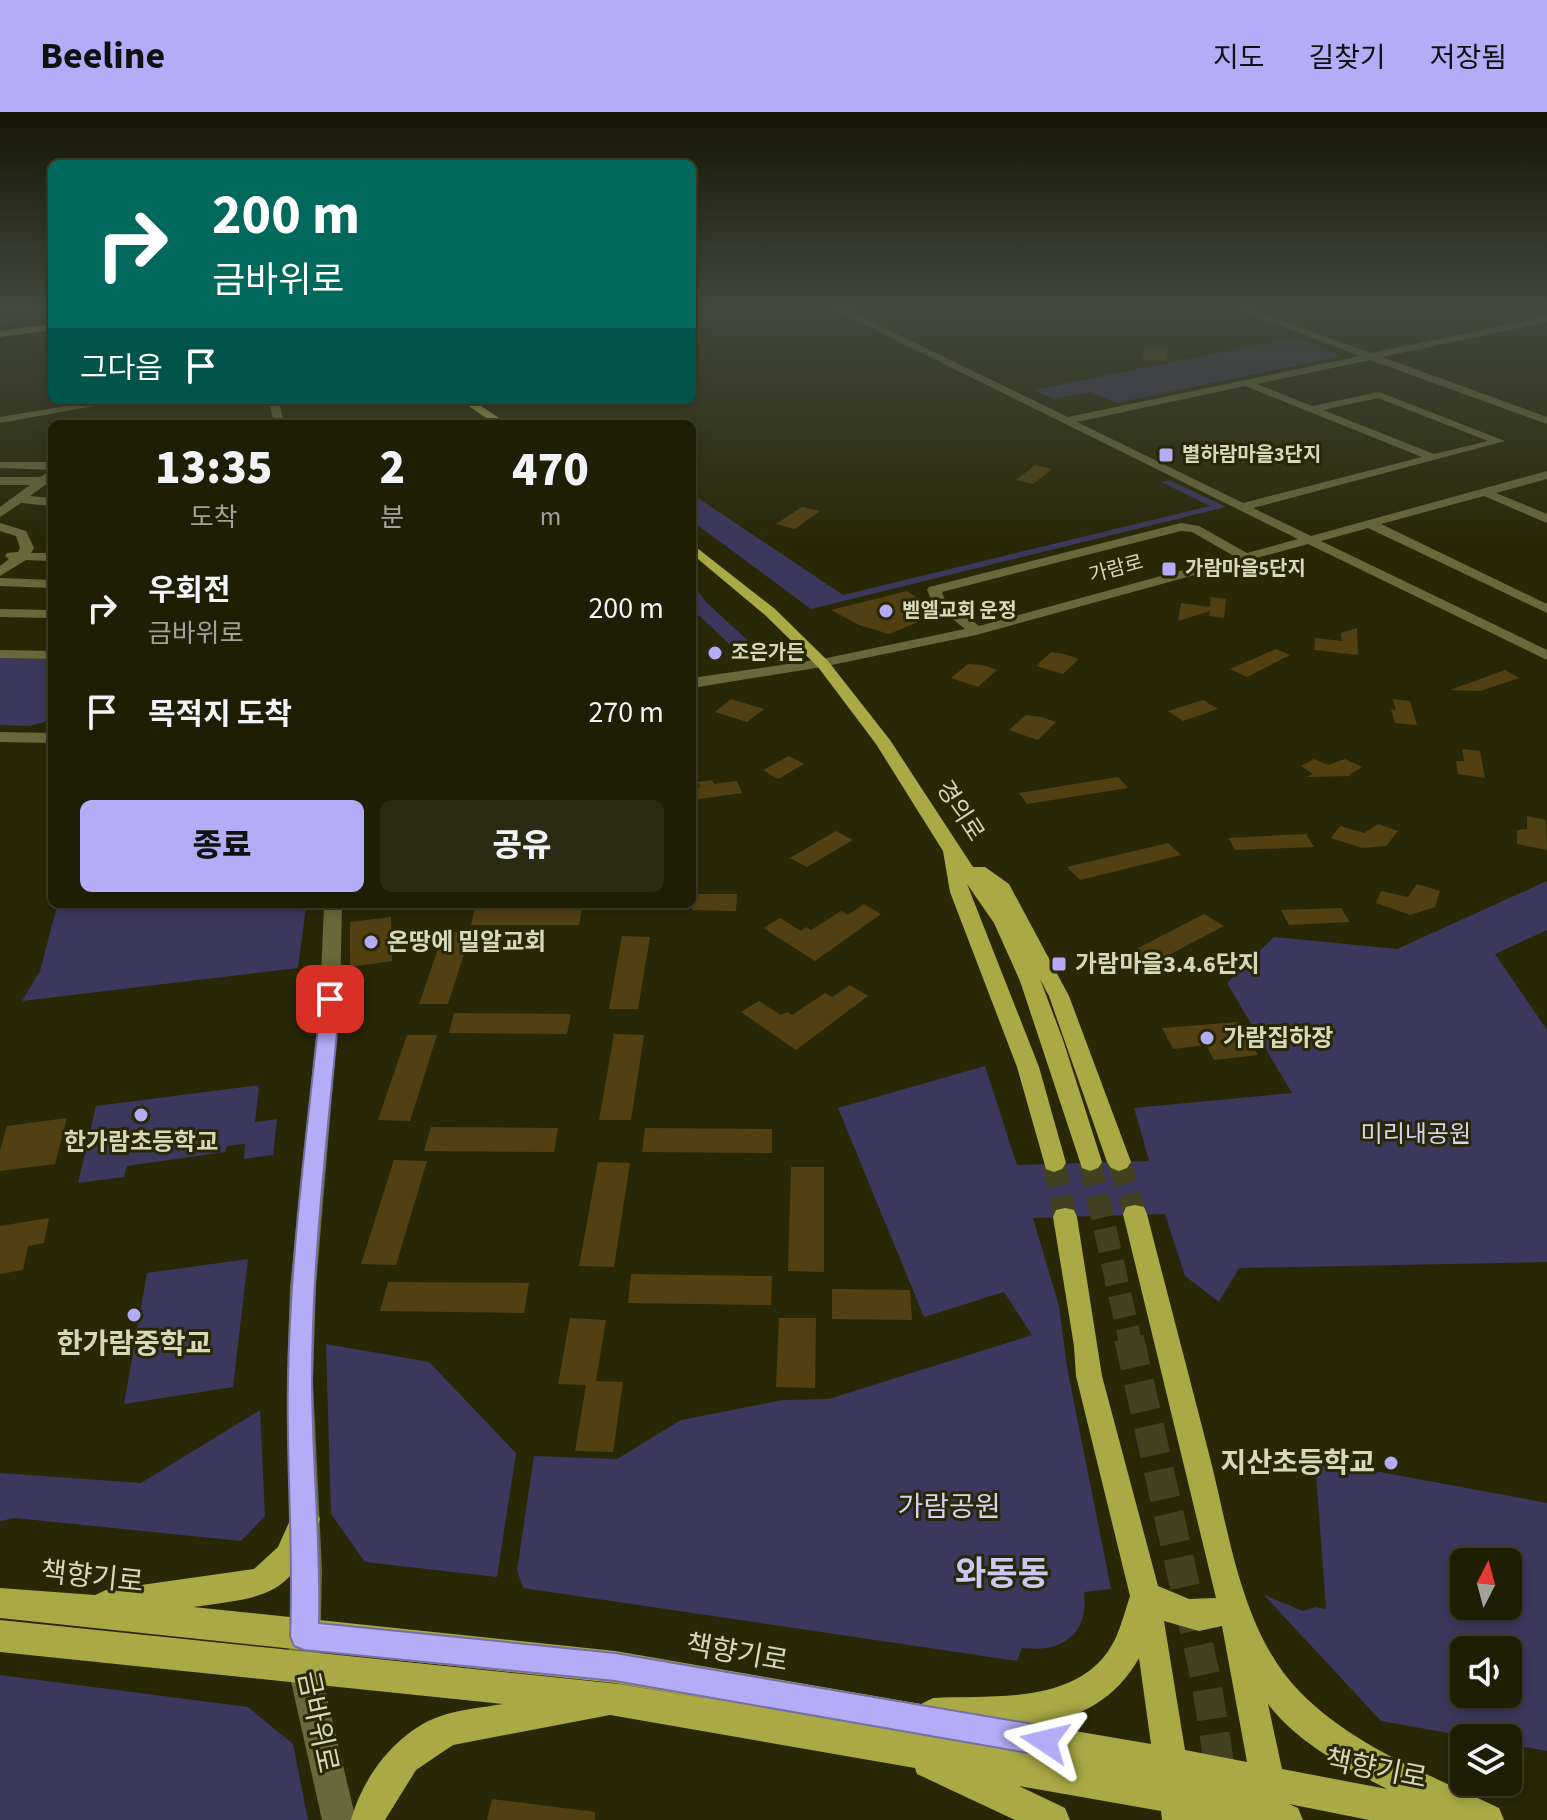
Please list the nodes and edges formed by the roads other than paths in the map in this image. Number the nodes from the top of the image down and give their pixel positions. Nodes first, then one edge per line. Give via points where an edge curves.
1 (1001, 387) edge
2 (1228, 387) edge
3 (1255, 387) edge
4 (1455, 387) edge
5 (98, 404) edge
6 (472, 404) edge
7 (1312, 409) junction
8 (0, 420) edge
9 (497, 420) edge
10 (1071, 420) junction
11 (1547, 421) edge
12 (1434, 458) junction
13 (0, 465) edge
14 (48, 466) edge
15 (1547, 475) edge
16 (48, 478) edge
17 (0, 481) edge
18 (1487, 493) junction
19 (0, 498) edge
20 (20, 499) junction
21 (48, 502) edge
22 (1245, 506) junction
23 (0, 513) edge
24 (1547, 519) edge
25 (1372, 525) junction
26 (0, 527) edge
27 (1311, 539) junction
28 (696, 551) edge
29 (23, 556) junction
30 (0, 557) edge
31 (48, 557) edge
32 (1245, 557) junction
33 (0, 572) edge
34 (0, 582) edge
35 (48, 584) edge
36 (1547, 609) edge
37 (0, 613) edge
38 (48, 614) edge
39 (976, 631) junction
40 (0, 654) edge
41 (48, 655) edge
42 (1547, 656) edge
43 (822, 663) junction
44 (696, 682) edge
45 (48, 736) edge
46 (0, 737) edge
47 (952, 852) junction
48 (333, 908) edge
49 (1090, 1162) tunnel mouth
50 (1119, 1162) tunnel mouth
51 (1054, 1163) tunnel mouth
52 (1135, 1214) tunnel mouth
53 (1065, 1217) tunnel mouth
54 (305, 1519) junction
55 (1145, 1596) junction
56 (0, 1603) edge
57 (1233, 1605) junction
58 (81, 1609) junction
59 (0, 1636) edge
60 (304, 1652) junction
61 (619, 1700) junction
62 (905, 1716) junction
63 (904, 1750) junction
64 (1170, 1764) junction
65 (1268, 1783) junction
66 (1177, 1809) edge
67 (1278, 1819) edge
68 (339, 1820) edge
69 (368, 1820) edge
70 (1053, 1820) edge
71 (1456, 1820) edge
72 (1487, 1820) edge

1 - 10 street
2 - 10 street
3 - 7 street
4 - 11 street
5 - 8 street
6 - 9 main road
7 - 12 street
7 - 12 street via 1379,395 1499,441
10 - 22 street
12 - 22 street
13 - 14 street
15 - 18 street, 가람로
16 - 17 street
16 - 20 street
18 - 24 street
18 - 25 street, 가람로
19 - 20 street
20 - 21 street
20 - 23 street
22 - 27 street
25 - 27 street, 가람로
25 - 36 street
26 - 29 street via 26,541
27 - 32 street, 가람로
27 - 42 street
28 - 43 main road, 경의로
29 - 30 street
29 - 31 street
29 - 33 street
32 - 39 street, 가람로
32 - 39 street via 1195,529 1181,527 934,590 938,600
34 - 35 street
37 - 38 street
39 - 43 street, 가람로
40 - 41 street
43 - 44 street, 가람로
43 - 47 main road, 경의로 via 880,737
45 - 46 street
47 - 49 main road, 경의로 via 983,887 1028,977
47 - 50 main road via 1002,888 1059,996
47 - 51 main road via 959,892 1028,1067
48 - 54 street, 금바위로 via 330,999 303,1287
52 - 57 main road
53 - 55 main road via 1089,1376
54 - 58 main road via 293,1555 258,1583
54 - 60 street, 금바위로
55 - 57 main road via 1187,1615 1215,1616
55 - 62 main road via 1137,1636 1117,1670 1094,1692 1063,1703
55 - 64 main road
56 - 58 main road, 책향기로
57 - 65 main road
57 - 72 main road via 1269,1678 1327,1737
58 - 60 main road, 책향기로
59 - 60 main road, 책향기로
60 - 61 main road, 책향기로
60 - 62 main road, 책향기로 via 615,1667
60 - 68 street, 금바위로
61 - 63 main road, 책향기로
61 - 69 main road via 447,1730 404,1758 372,1805
62 - 64 main road, 책향기로
63 - 66 main road, 책향기로
63 - 70 main road
64 - 65 main road, 책향기로
64 - 66 main road
65 - 67 main road
65 - 71 main road, 책향기로
66 - 67 main road, 책향기로

